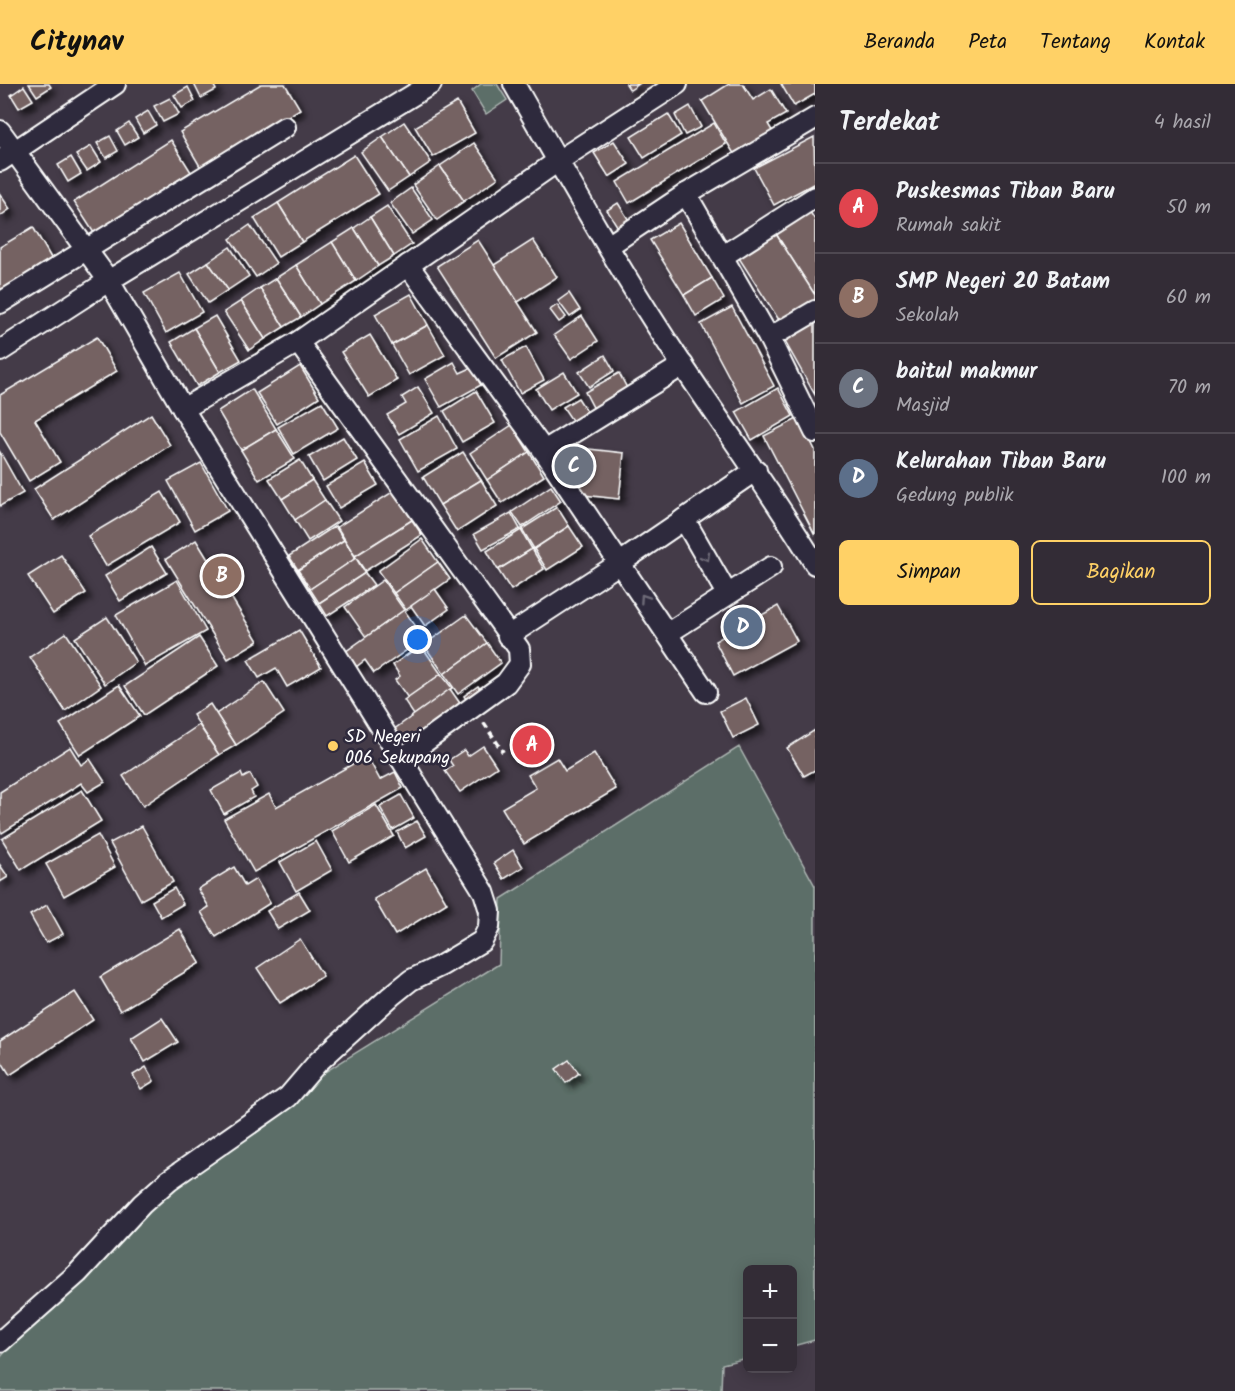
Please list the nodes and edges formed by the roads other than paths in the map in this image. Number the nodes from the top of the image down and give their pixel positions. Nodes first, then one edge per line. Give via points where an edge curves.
1 (116, 84) edge
2 (431, 84) edge
3 (514, 84) edge
4 (677, 84) edge
5 (815, 118) edge
6 (285, 127) dead end
7 (0, 131) edge
8 (8, 157) edge
9 (558, 161) junction
10 (686, 194) junction
11 (815, 197) edge
12 (608, 246) junction
13 (86, 249) junction
14 (723, 256) junction
15 (408, 265) junction
16 (109, 281) junction
17 (0, 303) edge
18 (815, 311) edge
19 (769, 338) junction
20 (298, 342) junction
21 (0, 351) edge
22 (683, 365) junction
23 (183, 409) junction
24 (815, 432) edge
25 (544, 451) junction
26 (756, 470) junction
27 (684, 519) junction
28 (620, 563) junction
29 (815, 564) edge
30 (771, 567) dead end
31 (727, 594) junction
32 (668, 633) junction
33 (508, 636) junction
34 (706, 692) dead end
35 (401, 759) junction
36 (0, 1342) edge

1 - 8 street
2 - 16 street
3 - 9 street
4 - 9 street
5 - 10 street
6 - 13 street
7 - 8 street
8 - 13 street
9 - 12 street
9 - 15 street
10 - 12 street
10 - 14 street
11 - 14 street
12 - 22 street
13 - 16 street
13 - 17 street
14 - 19 street
15 - 20 street
15 - 25 street
16 - 21 street
16 - 23 street
18 - 19 street
19 - 24 street
20 - 23 street
20 - 33 street
22 - 25 street
22 - 26 street
23 - 35 street
25 - 28 street
26 - 27 street
26 - 29 street
27 - 28 street
27 -> 31 street
32 -> 28 street
28 - 33 street
30 - 31 street
31 - 32 street
32 - 34 street
33 - 35 street via 519,649 519,664 506,683
35 - 36 street via 484,892 490,911 489,927 482,941 411,980 318,1062 288,1097 169,1180 78,1273

